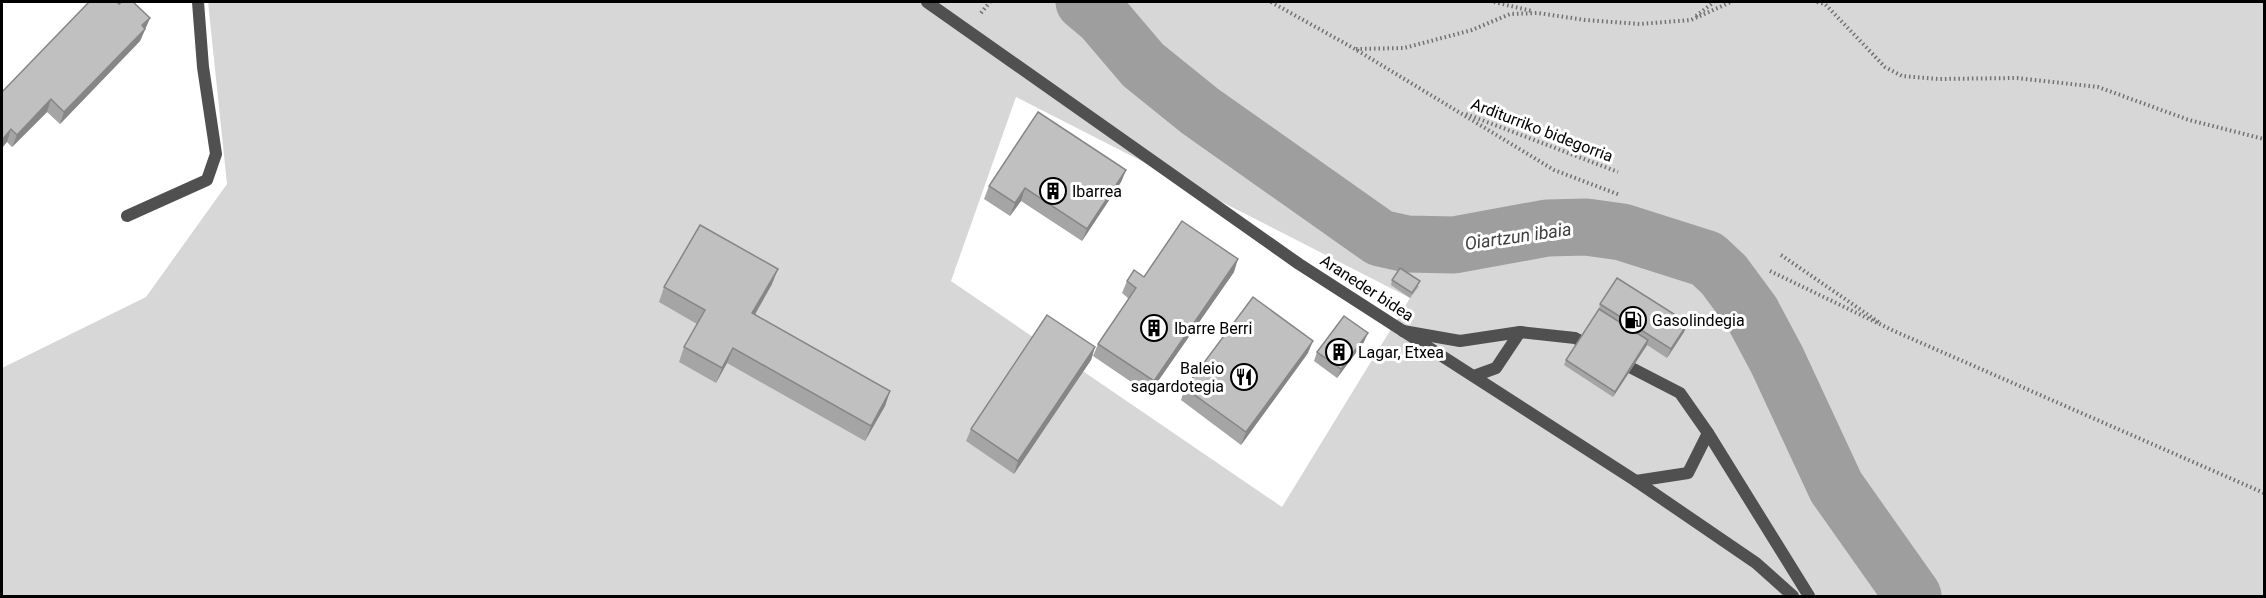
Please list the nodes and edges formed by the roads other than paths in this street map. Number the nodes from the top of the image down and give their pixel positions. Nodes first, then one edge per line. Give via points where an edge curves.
1 (198, 2) edge
2 (927, 2) edge
3 (127, 216) dead end
4 (1403, 331) junction
5 (1520, 332) junction
6 (1474, 376) junction
7 (1708, 433) junction
8 (1636, 481) junction
9 (1793, 597) edge
10 (1809, 597) edge

1 - 3 street via 216,154 207,180
2 - 4 street, Araneder bidea via 1289,257
4 - 5 street via 1460,341
4 - 6 street, Araneder bidea
5 - 6 street via 1496,368
5 - 7 street via 1575,338 1680,393
6 - 8 street, Araneder bidea
7 - 8 street via 1688,473
7 - 10 street
8 - 9 street, Araneder bidea via 1756,563

